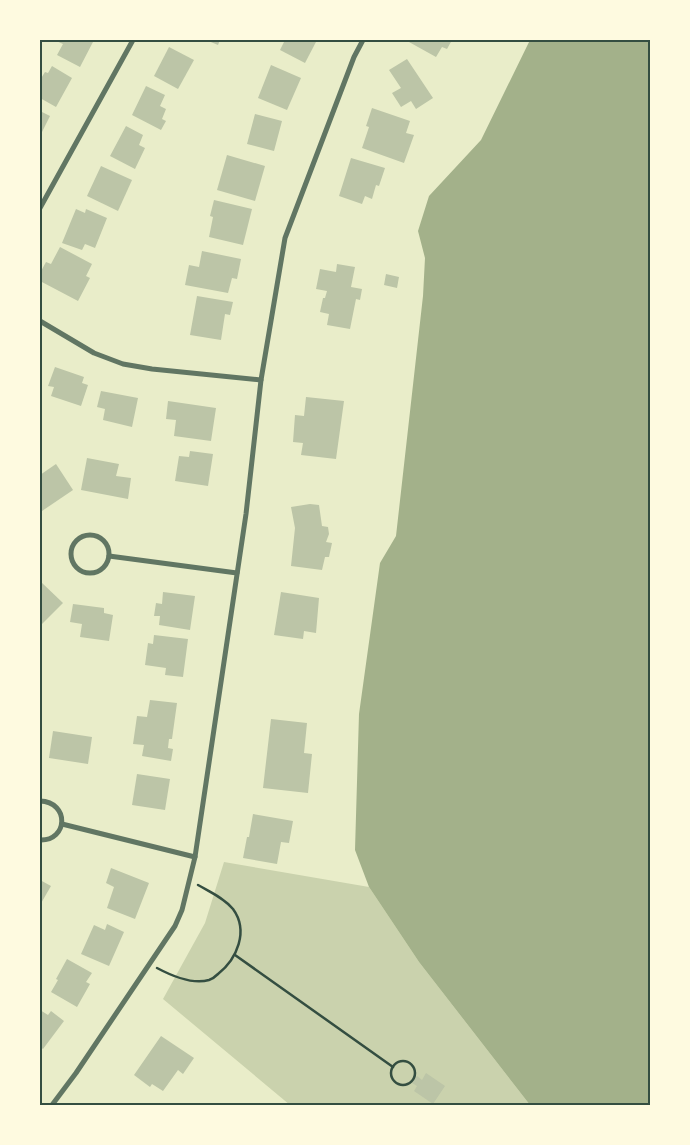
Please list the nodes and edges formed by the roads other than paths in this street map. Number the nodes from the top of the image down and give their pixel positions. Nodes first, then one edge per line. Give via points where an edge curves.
1 (133, 40) edge
2 (363, 40) edge
3 (40, 208) edge
4 (40, 321) edge
5 (261, 380) junction
6 (109, 556) junction
7 (237, 573) junction
8 (40, 802) edge
9 (62, 824) junction
10 (40, 840) edge
11 (195, 856) junction
12 (52, 1105) edge

1 - 3 street
2 - 5 street via 286,238
4 - 5 street via 94,353 123,364
5 - 7 street
6 - 6 street via 104,541 93,535 77,540 71,554 80,570 91,573 104,568
6 - 7 street
7 - 11 street
8 - 9 street via 58,809
9 - 10 street via 55,835
9 - 11 street
11 - 12 street via 175,926

